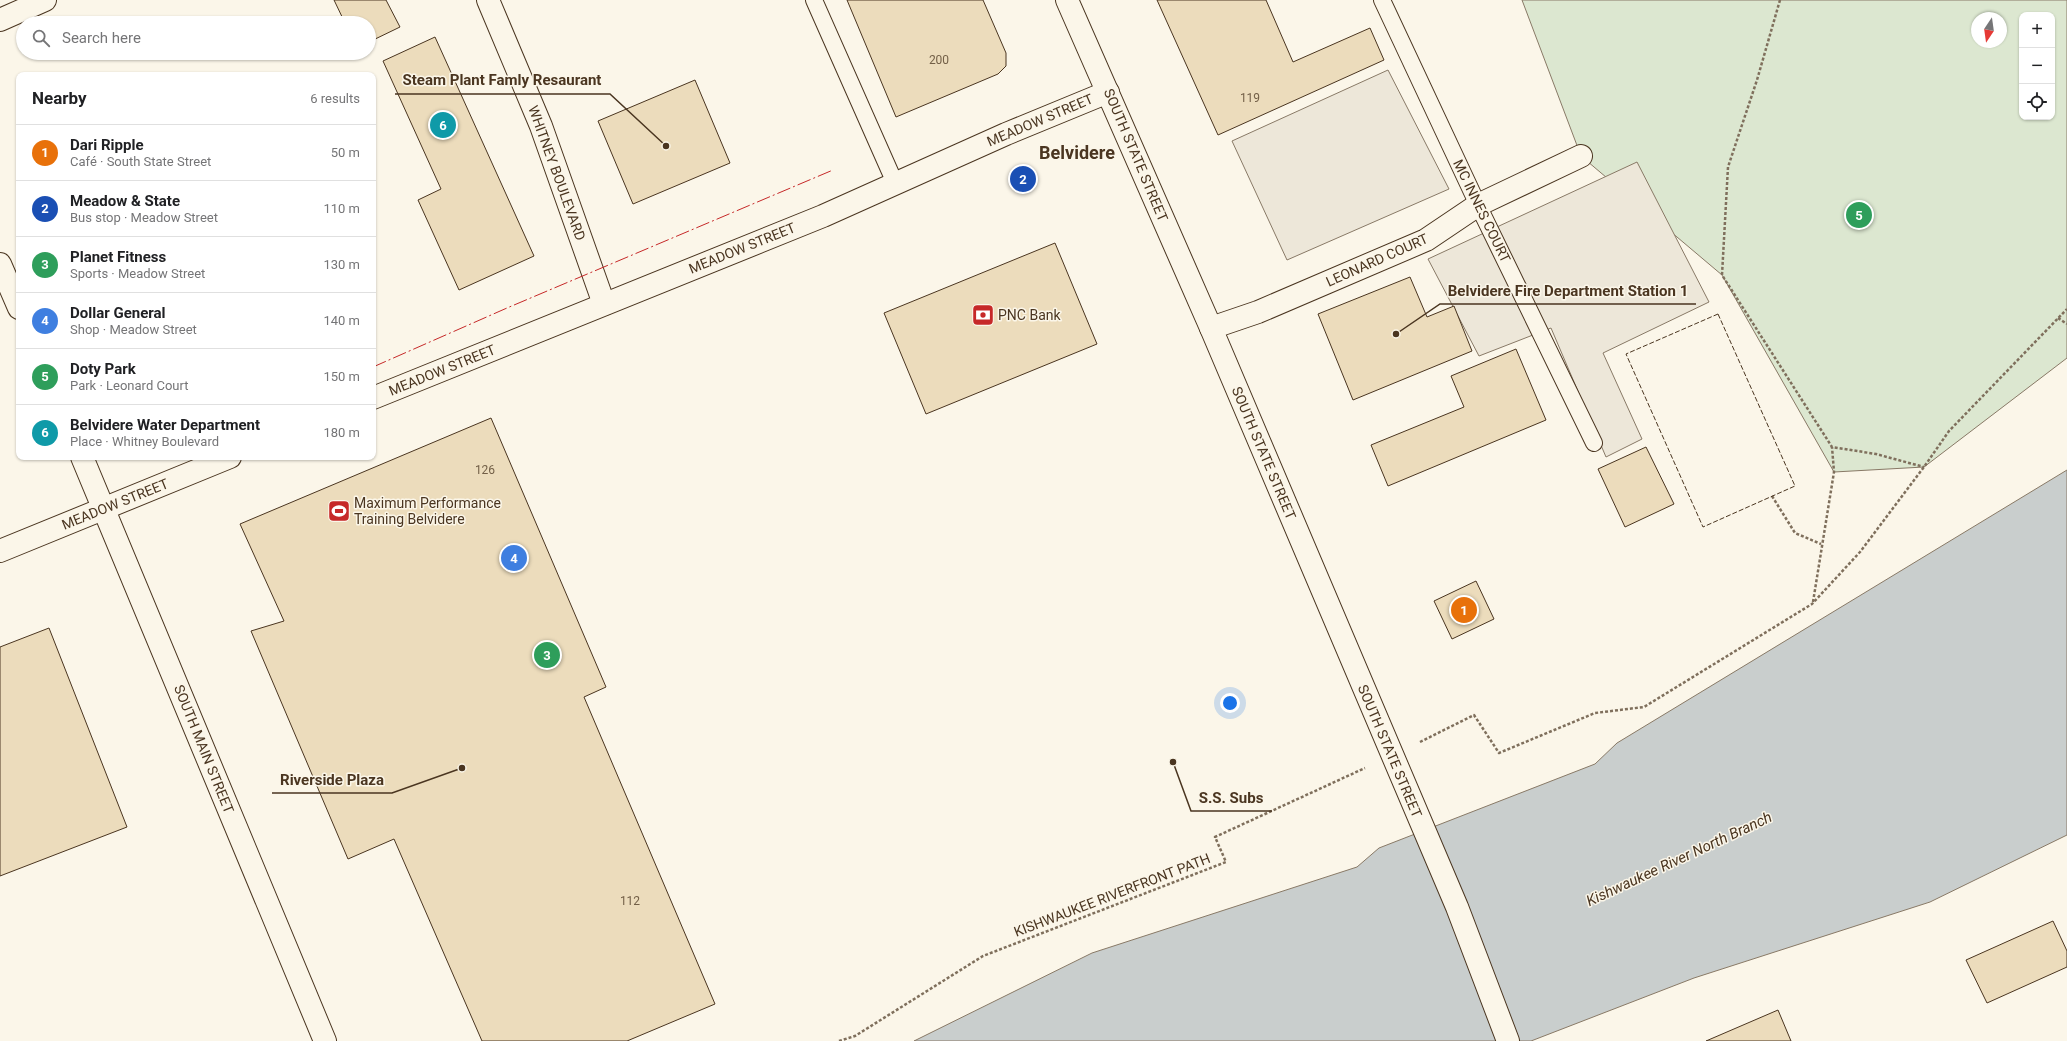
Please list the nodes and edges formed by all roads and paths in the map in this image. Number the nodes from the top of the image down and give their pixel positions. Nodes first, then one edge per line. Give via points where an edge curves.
1 (45, 0) edge
2 (488, 0) edge
3 (814, 0) edge
4 (1067, 0) edge
5 (1382, 0) edge
6 (1780, 0) edge
7 (0, 20) edge
8 (1108, 92) junction
9 (1580, 156) dead end
10 (895, 183) junction
11 (1478, 205) junction
12 (0, 264) edge
13 (16, 301) edge
14 (604, 304) junction
15 (2067, 309) edge
16 (2058, 318) junction
17 (2067, 324) edge
18 (1211, 328) junction
19 (376, 397) edge
20 (1594, 443) dead end
21 (1832, 447) junction
22 (83, 460) edge
23 (223, 460) edge
24 (1924, 467) junction
25 (1772, 496) dead end
26 (104, 509) junction
27 (1821, 544) junction
28 (0, 551) edge
29 (1812, 604) junction
30 (1394, 761) junction
31 (325, 1041) edge
32 (840, 1041) edge
33 (1508, 1041) edge

1 - 7 street
2 - 14 street, WHITNEY BOULEVARD via 541,126
3 - 10 lane
4 - 8 street, SOUTH STATE STREET
5 - 11 lane, MC INNES COURT
6 - 21 path via 1728,167 1722,275
8 - 10 street, MEADOW STREET
8 - 18 street, SOUTH STATE STREET
9 - 11 street, LEONARD COURT
10 - 14 street, MEADOW STREET via 823,216
11 - 18 street, LEONARD COURT via 1426,240 1258,312
11 - 20 lane, MC INNES COURT
12 - 13 street
14 - 19 street, MEADOW STREET
15 - 16 path, KISHWAUKEE RIVERFRONT PATH
16 - 17 path
16 - 24 path, KISHWAUKEE RIVERFRONT PATH via 1949,432
18 - 30 street, SOUTH STATE STREET
21 - 24 path via 1876,454
21 - 27 path via 1834,472
22 - 26 street, SOUTH MAIN STREET
23 - 26 street, MEADOW STREET
24 - 29 path, KISHWAUKEE RIVERFRONT PATH via 1860,552
25 - 27 path via 1795,533
26 - 28 street, MEADOW STREET
26 - 31 street, SOUTH MAIN STREET
27 - 29 path
29 - 30 path, KISHWAUKEE RIVERFRONT PATH via 1644,707 1595,713 1499,752 1474,715
30 - 32 path, KISHWAUKEE RIVERFRONT PATH via 1215,837 1226,862 982,956 855,1036
30 - 33 street, SOUTH STATE STREET via 1457,907

